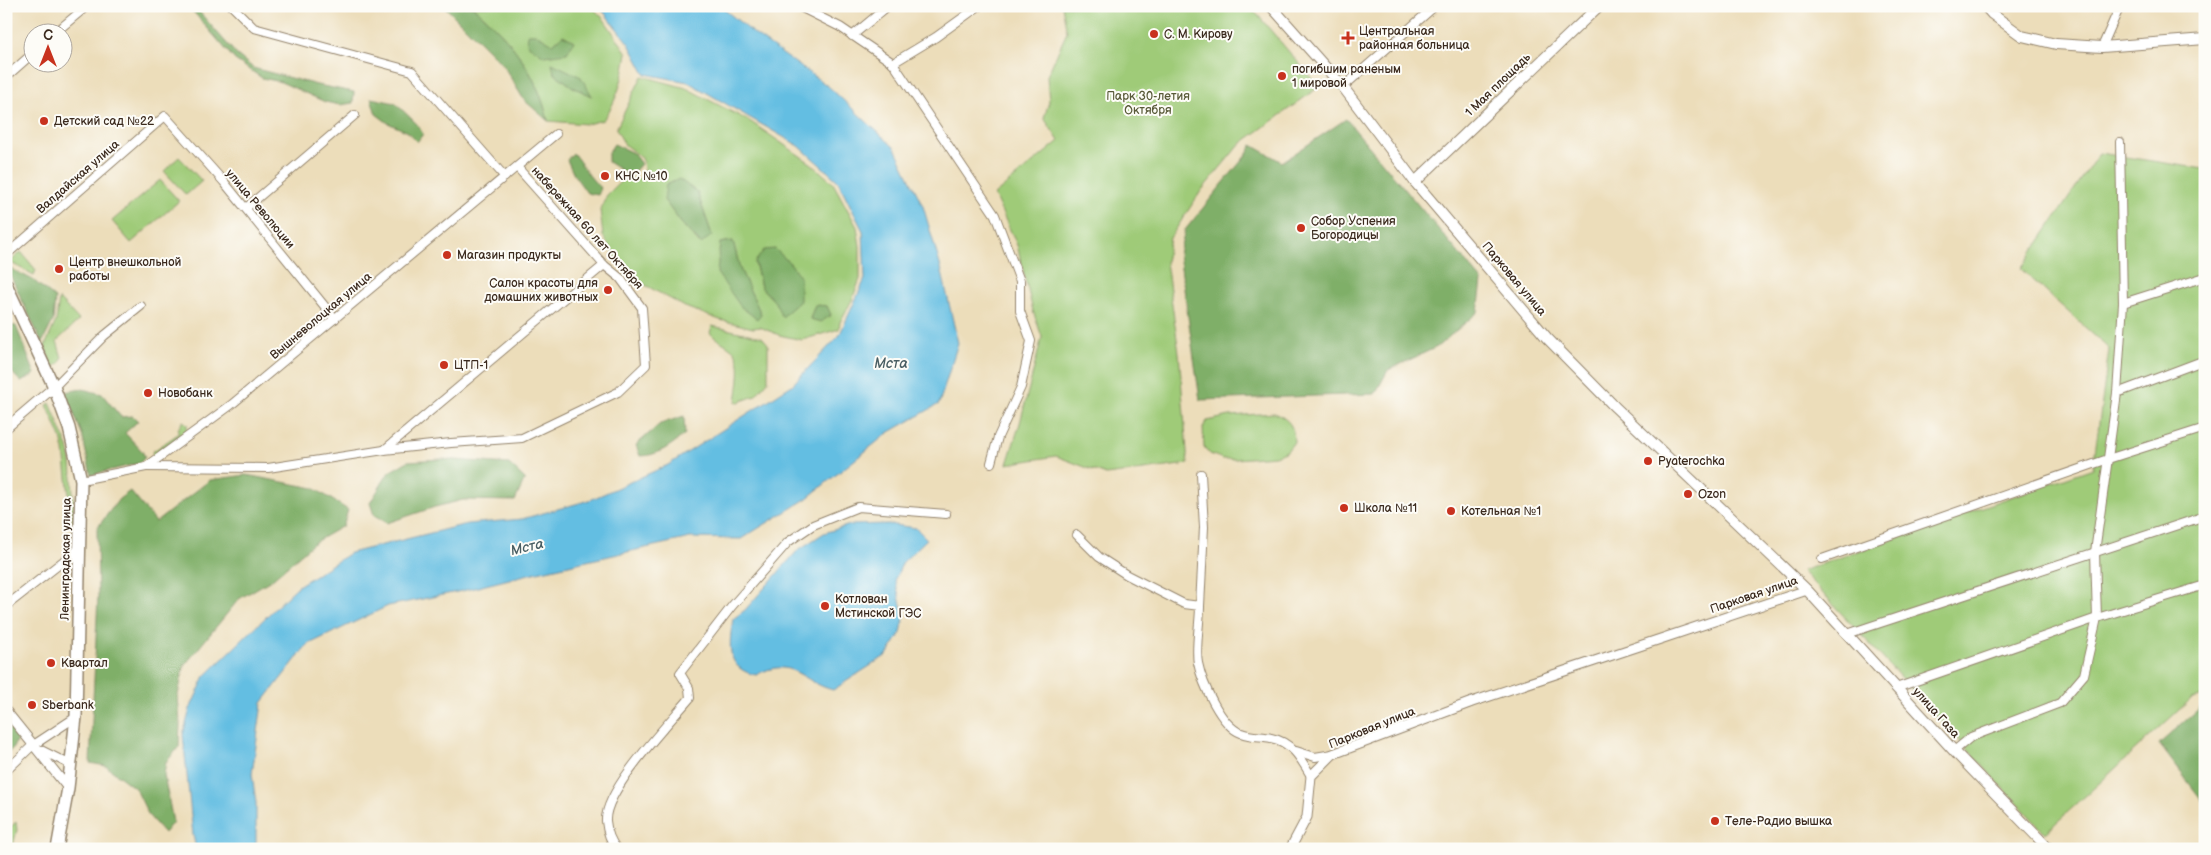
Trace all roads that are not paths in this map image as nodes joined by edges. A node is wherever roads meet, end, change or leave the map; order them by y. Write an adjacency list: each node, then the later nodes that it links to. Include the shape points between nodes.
1 (87, 6): 11 (street)
2 (232, 6): 24 (street, via 254,28 412,72)
3 (798, 6): 12 (street)
4 (888, 6): 12 (street)
5 (979, 6): 16 (street)
6 (1271, 6): 18 (main road, Парковая улица)
7 (1435, 6): 18 (street)
8 (1599, 6): 25 (main road, 1 Мая площадь)
9 (1985, 6): 14 (main road, via 2022,36 2056,44)
10 (2120, 6): 14 (street)
11 (68, 22)
12 (852, 36): 16 (street)
13 (2205, 39): 14 (main road)
14 (2102, 48)
15 (22, 63): 17 (street)
16 (893, 63): 41 (street, via 995,216 1020,281 1020,311 1031,342 1021,387 998,437)
17 (6, 77)
18 (1343, 87): 25 (main road, Парковая улица)
19 (355, 115): 26 (street)
20 (165, 116): 26 (street, улица Революции); 27 (street, Валдайская улица)
21 (556, 134): 23 (street, Вышневолоцкая улица)
22 (2120, 142): 31 (street)
23 (517, 167): 24 (street, Вышневолоцкая улица); 28 (street, набережная 60 лет Октября)
24 (505, 176): 33 (street, Вышневолоцкая улица)
25 (1415, 182): 52 (main road, Парковая улица, via 1548,338)
26 (246, 208): 33 (street, улица Революции)
27 (6, 255)
28 (604, 265): 39 (street); 39 (street, набережная 60 лет Октября, via 620,278 642,308 646,365 618,392 522,438)
29 (2205, 277): 31 (street)
30 (6, 284): 35 (main road, Ленинградская улица)
31 (2123, 303): 36 (street)
32 (140, 306): 35 (street, via 104,336)
33 (335, 319): 42 (street, Вышневолоцкая улица, via 231,405)
34 (2205, 360): 36 (street)
35 (54, 387): 37 (street); 44 (main road, Ленинградская улица, via 69,428)
36 (2117, 393): 40 (street)
37 (6, 428)
38 (2205, 428): 40 (street)
39 (384, 450): 42 (street, via 268,468)
40 (2108, 459): 49 (street); 50 (street)
41 (991, 463)
42 (146, 467): 44 (street, Вышневолоцкая улица)
43 (1201, 474): 54 (street, via 1204,527)
44 (81, 480): 48 (main road, Ленинградская улица)
45 (946, 514): 69 (street, via 858,507 813,525 788,542 680,672 689,688 690,698 639,756 612,799 606,819 610,841)
46 (2205, 516): 49 (street)
47 (1077, 535): 54 (street, via 1099,557 1127,575 1184,604)
48 (80, 548): 53 (street); 59 (main road, Ленинградская улица)
49 (2095, 552): 55 (street); 56 (street)
50 (1822, 559)
51 (2205, 586): 55 (street)
52 (1807, 590): 56 (main road, улица Газа); 63 (street, Парковая улица, via 1472,702)
53 (6, 606)
54 (1200, 606): 61 (street, via 1198,662 1207,692 1214,703 1239,733 1272,738)
55 (2097, 618): 57 (street); 62 (street, via 2084,676 2060,703 1971,737)
56 (1847, 634): 57 (main road, улица Газа)
57 (1896, 688): 62 (main road, улица Газа)
58 (6, 711): 60 (street)
59 (76, 717): 60 (street); 64 (main road, Ленинградская улица)
60 (32, 746): 64 (street); 65 (street); 67 (street)
61 (1292, 749): 63 (street, via 1315,757); 66 (street)
62 (1954, 751): 71 (main road, улица Газа)
63 (1333, 754): 66 (street, Парковая улица)
64 (71, 765): 67 (main road, Ленинградская улица)
65 (6, 771)
66 (1311, 776): 70 (street, via 1307,817)
67 (68, 788): 68 (main road, Ленинградская улица)
68 (57, 849)
69 (617, 849)
70 (1290, 849)
71 (2049, 849)

